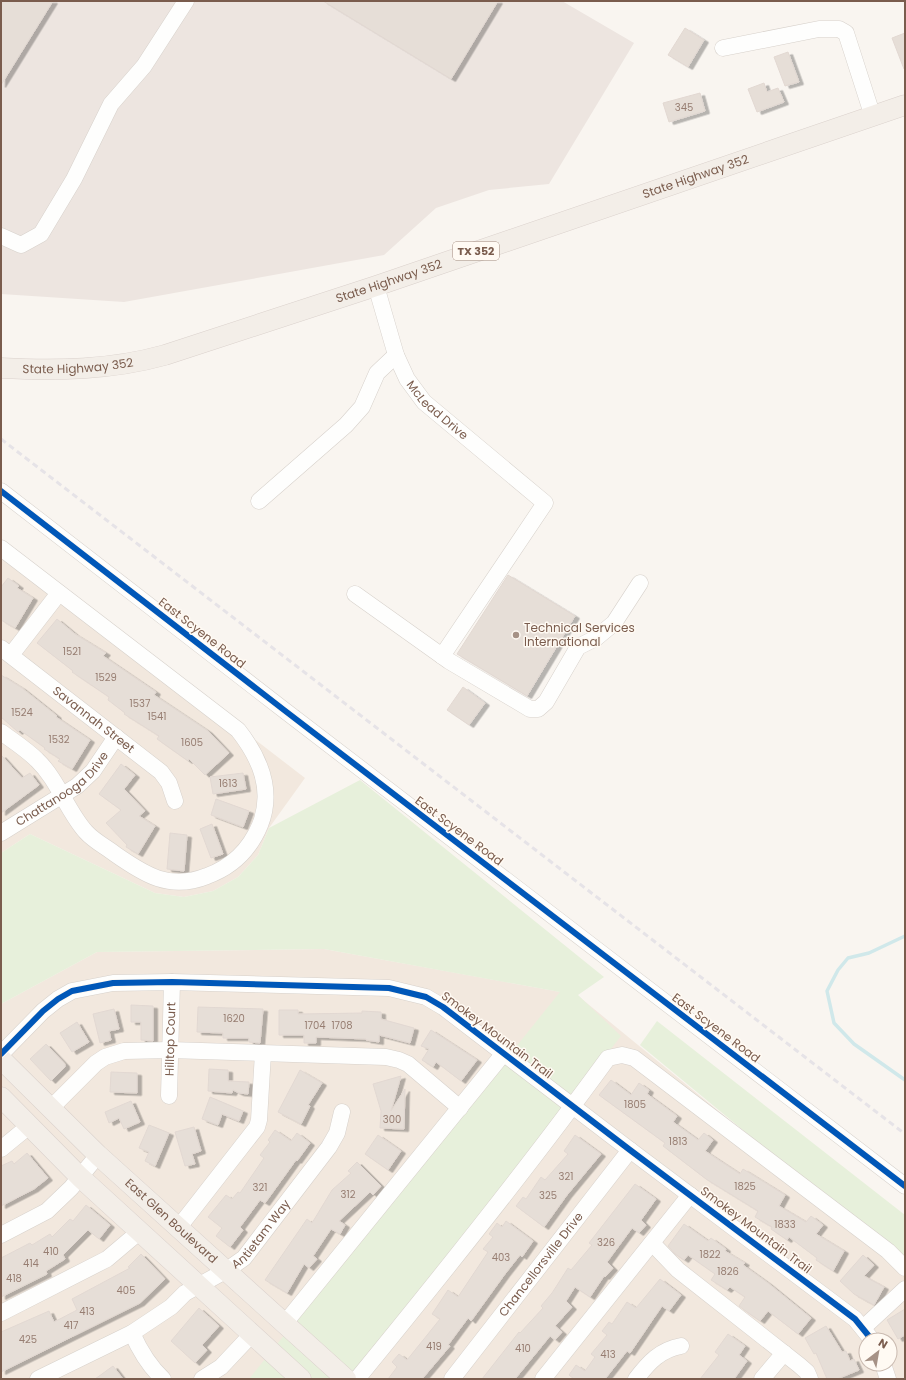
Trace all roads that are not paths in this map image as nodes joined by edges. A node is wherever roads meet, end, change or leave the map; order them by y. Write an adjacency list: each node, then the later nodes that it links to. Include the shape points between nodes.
1 (186, 1): 5 (street, via 144,66 111,104 74,179 41,234 21,245)
2 (723, 48): 4 (street, via 819,29 839,29 846,33)
3 (905, 105): 4 (main road, State Highway 352 / TX 352)
4 (872, 117): 6 (main road, State Highway 352 / TX 352)
5 (1, 236)
6 (376, 286): 7 (street, McLead Drive); 8 (main road, State Highway 352 / TX 352, via 135,363 100,368)
7 (396, 355): 10 (street, via 377,373 362,407 346,425); 16 (street, McLead Drive, via 407,379 424,402 545,503)
8 (1, 368)
9 (1, 491): 39 (street, East Scyene Road)
10 (259, 501)
11 (1, 548): 13 (street)
12 (640, 583): 16 (street, via 614,623 596,638 578,647 546,702 538,709 530,709)
13 (59, 593): 15 (street); 19 (street, via 238,730 259,763 266,790 266,806 251,845 215,874 188,881 159,880 130,864 86,832)
14 (355, 594): 16 (street)
15 (6, 652): 18 (street, Savannah Street)
16 (442, 656)
17 (1, 732): 19 (street, via 37,760)
18 (116, 737): 19 (street, Chattanooga Drive, via 93,770 77,786); 20 (street, Savannah Street, via 161,772 169,783)
19 (61, 796): 21 (street, Chattanooga Drive)
20 (175, 801)
21 (1, 833)
22 (172, 982): 23 (street, Hilltop Court); 25 (street, Smokey Mountain Trail, via 399,990 426,997 443,1007); 26 (street, Smokey Mountain Trail, via 113,983 72,991 43,1011)
23 (170, 1050): 24 (street); 28 (street, Hilltop Court); 31 (street, via 124,1051 105,1057 96,1062)
24 (263, 1053): 32 (street, via 386,1057 399,1060 408,1064); 41 (street, via 257,1127)
25 (504, 1053): 30 (street, Smokey Mountain Trail); 32 (street)
26 (1, 1054)
27 (1, 1059): 31 (main road, East Glen Boulevard)
28 (168, 1096)
29 (1, 1097): 34 (main road)
30 (573, 1106): 36 (street, Smokey Mountain Trail); 45 (street, via 608,1058 622,1055 634,1058 888,1251); 63 (street)
31 (51, 1108): 37 (main road, East Glen Boulevard)
32 (460, 1108): 50 (street)
33 (342, 1112): 46 (street, Antietam Way, via 338,1133 329,1147 244,1258)
34 (28, 1126): 35 (street); 38 (main road)
35 (1, 1149)
36 (630, 1150): 40 (street, Smokey Mountain Trail); 64 (street, Chancellorsville Drive)
37 (98, 1155): 38 (street); 41 (main road, East Glen Boulevard)
38 (80, 1177): 42 (main road); 43 (street, via 47,1210)
39 (903, 1184)
40 (690, 1195): 44 (street); 51 (street, Smokey Mountain Trail, via 856,1319)
41 (179, 1227): 46 (main road, East Glen Boulevard)
42 (139, 1232): 47 (main road); 49 (street, via 108,1260)
43 (1, 1234)
44 (652, 1243): 56 (street, via 678,1270); 65 (street)
45 (905, 1268)
46 (227, 1270): 47 (street, Antietam Way); 50 (main road, East Glen Boulevard)
47 (198, 1285): 53 (street, Antietam Way); 54 (main road)
48 (905, 1289): 52 (street)
49 (1, 1313)
50 (285, 1323): 62 (main road, East Glen Boulevard)
51 (866, 1332)
52 (869, 1332)
53 (132, 1333): 57 (street, Antietam Way); 59 (street, via 140,1352)
54 (252, 1334): 60 (street, via 221,1367); 61 (main road)
55 (681, 1346): 66 (street, via 662,1351)
56 (784, 1353): 67 (street); 68 (street, via 807,1372)
57 (60, 1374): 58 (street, Antietam Way)
58 (38, 1379)
59 (163, 1379)
60 (202, 1379)
61 (301, 1379)
62 (346, 1379)
63 (357, 1379)
64 (452, 1379)
65 (542, 1379)
66 (636, 1379)
67 (762, 1379)
68 (810, 1379)

